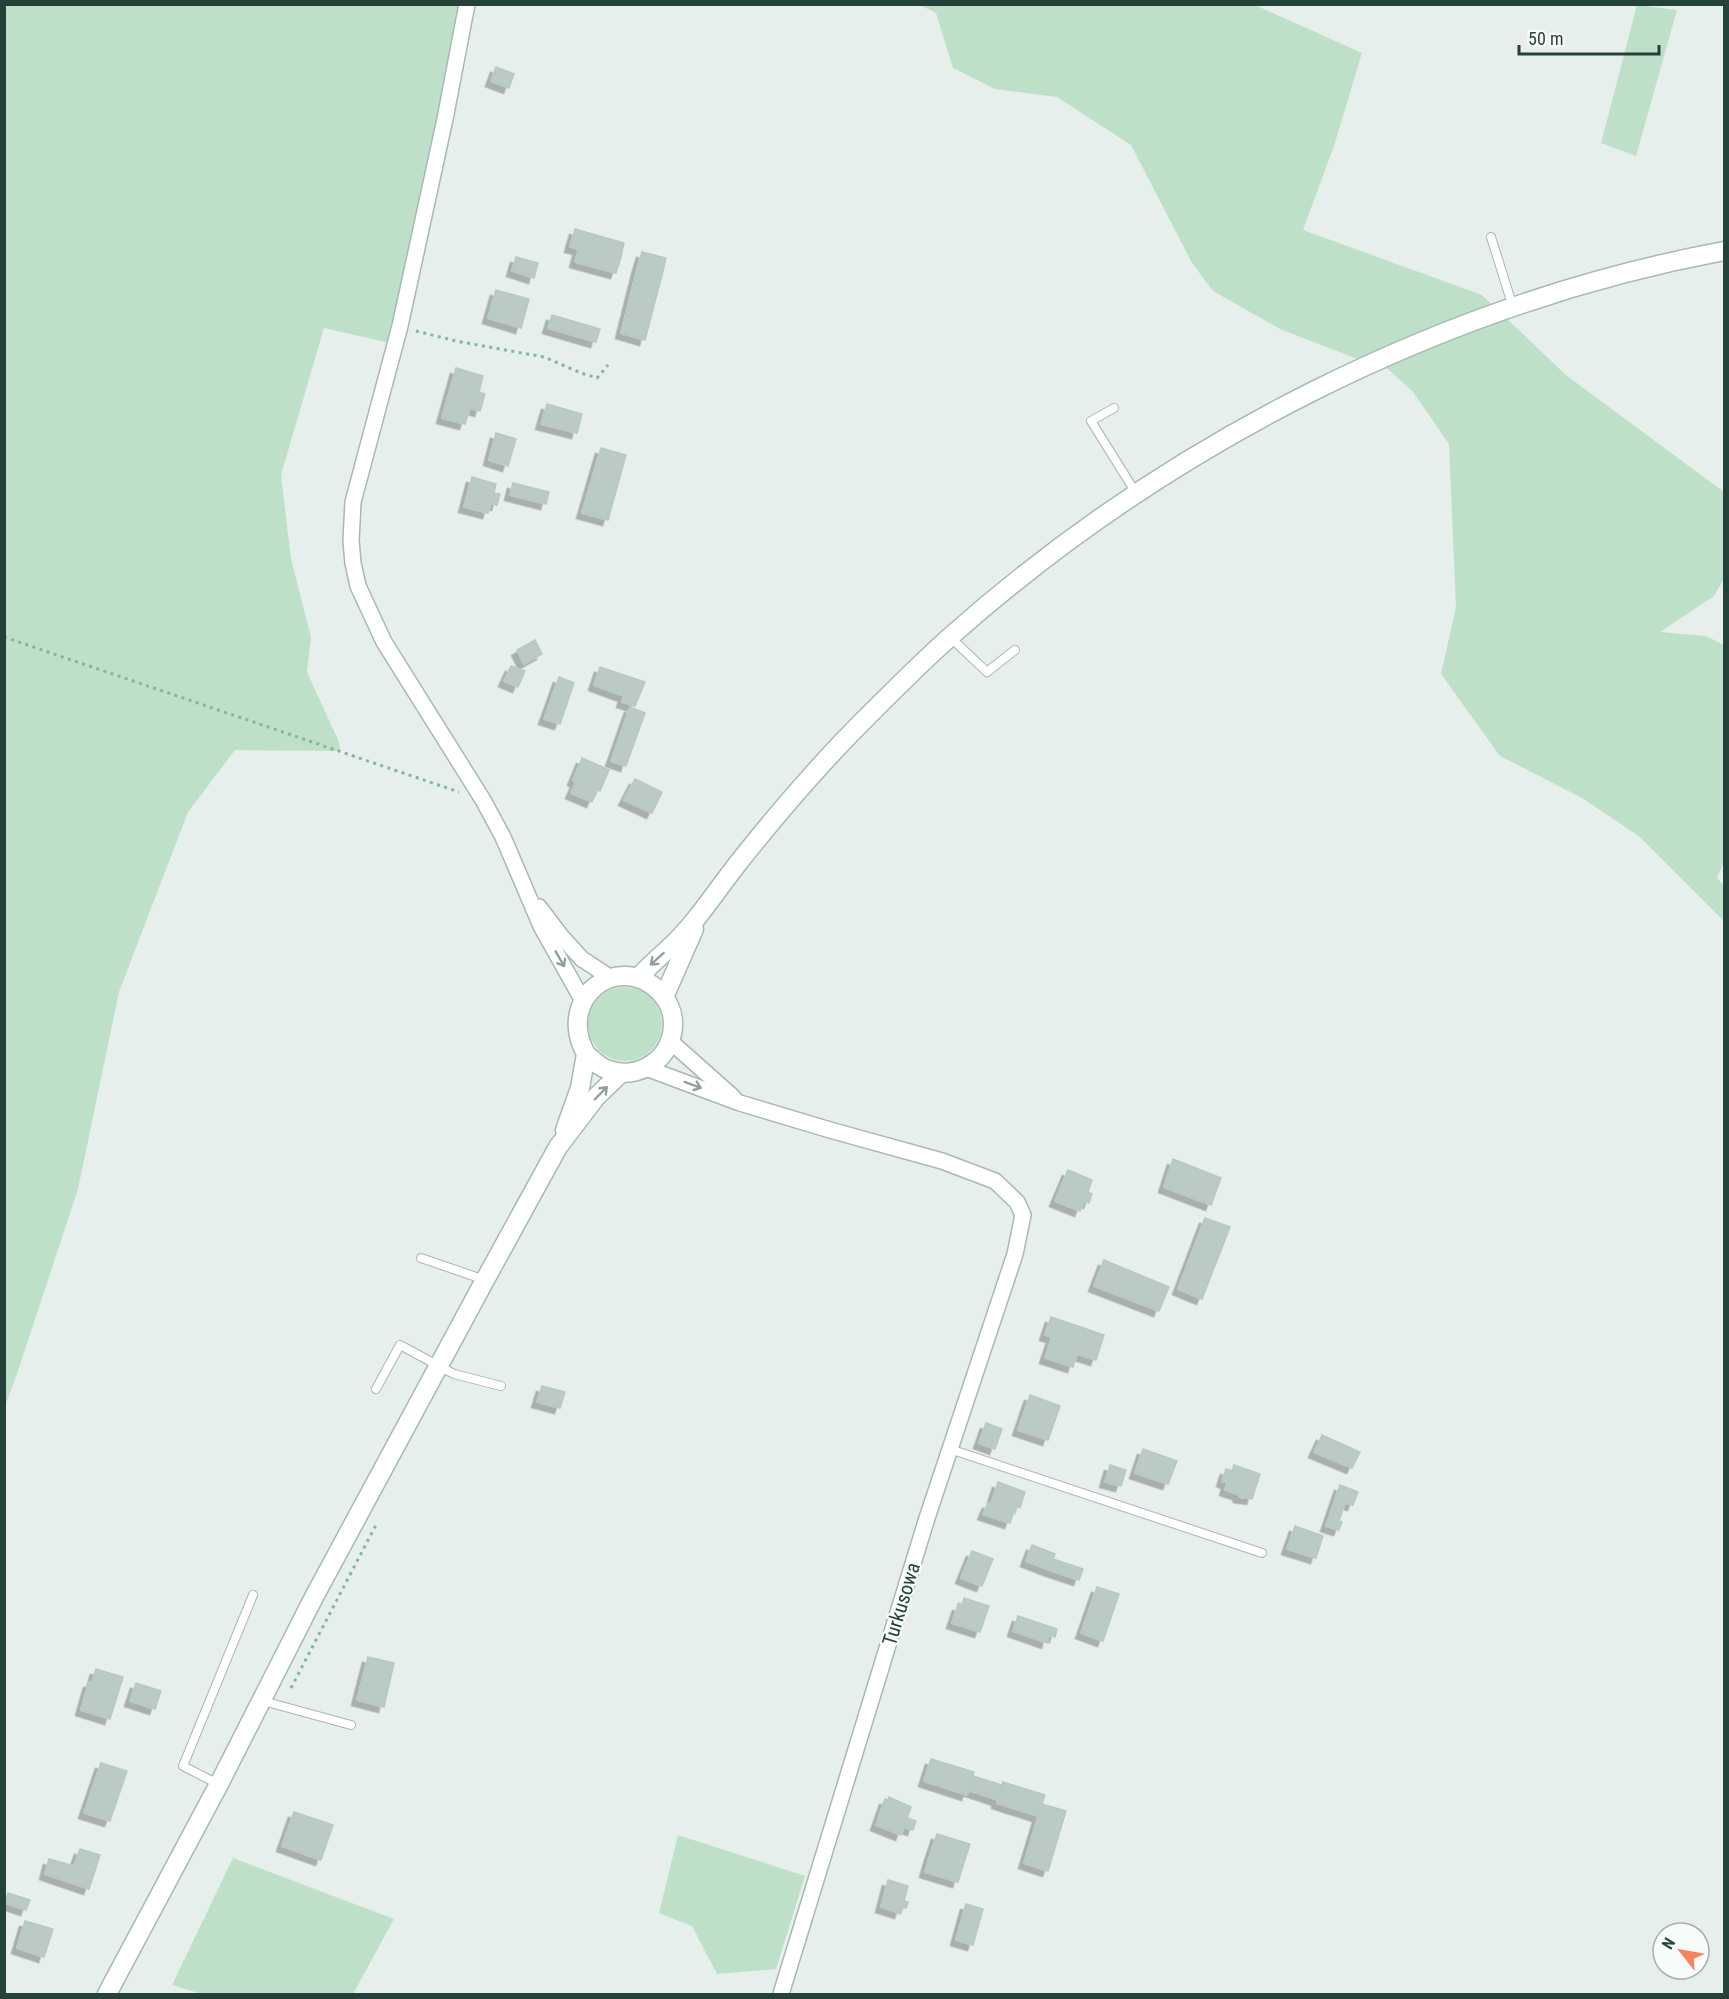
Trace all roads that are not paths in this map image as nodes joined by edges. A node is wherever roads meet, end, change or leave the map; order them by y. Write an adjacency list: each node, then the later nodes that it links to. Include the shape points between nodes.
1 (466, 4): 9 (street, via 446,119 400,326 353,502 351,541 358,586 384,642 483,800)
2 (1491, 237): 4 (lane)
3 (1725, 251): 4 (main road, via 1597,282)
4 (1513, 308): 6 (main road, via 1421,342 1294,401)
5 (1114, 408): 6 (lane, via 1091,421)
6 (1137, 494): 7 (main road, via 1006,590)
7 (950, 637): 8 (lane, via 987,672); 10 (main road, via 824,762)
8 (1015, 650)
9 (525, 887): 11 (street, via 582,959); 14 (street, one-way to 14, via 541,926)
10 (704, 908): 12 (main road, one-way to 12); 13 (main road)
11 (611, 978): 12 (main road); 14 (main road, via 590,991)
12 (638, 978): 13 (main road)
13 (664, 997): 15 (main road, via 671,1011)
14 (583, 1001): 16 (main road, via 576,1028)
15 (670, 1041): 17 (main road, via 661,1057); 19 (street)
16 (586, 1054): 18 (main road, via 602,1067); 20 (main road, via 580,1088)
17 (646, 1068): 18 (main road); 19 (street, one-way to 19)
18 (621, 1073): 20 (main road, one-way to 18, via 596,1097)
19 (740, 1102): 26 (street, Turkusowa, via 974,1172 994,1181 1017,1202 1023,1215 1015,1254)
20 (558, 1147): 22 (main road)
21 (421, 1258): 22 (lane)
22 (485, 1280): 23 (main road)
23 (439, 1366): 24 (lane, via 454,1374); 25 (lane, via 400,1346); 29 (main road)
24 (501, 1386)
25 (375, 1389)
26 (950, 1449): 27 (lane); 33 (street, Turkusowa)
27 (1262, 1553)
28 (254, 1595): 31 (lane, via 183,1766)
29 (261, 1701): 30 (lane); 31 (main road)
30 (351, 1725)
31 (219, 1784): 32 (main road)
32 (109, 1995)
33 (781, 1995)

